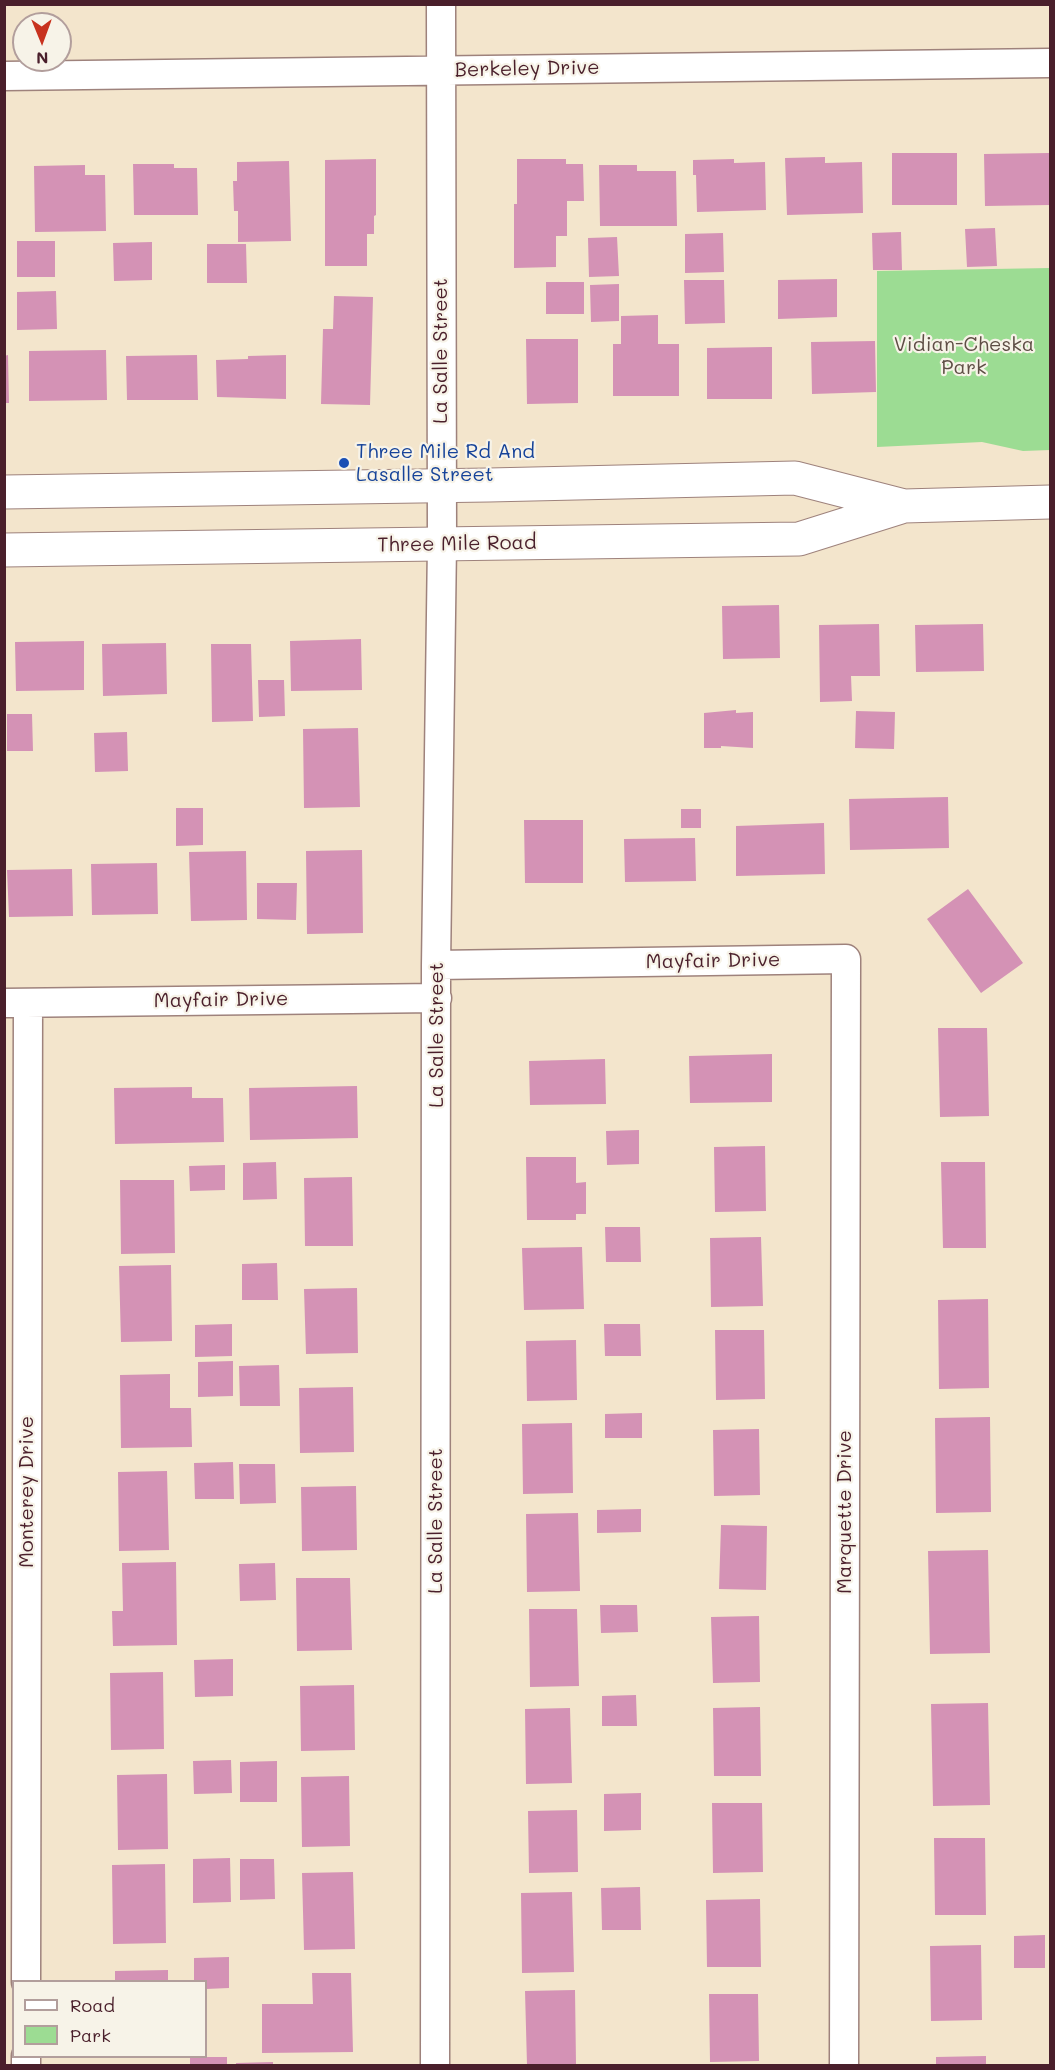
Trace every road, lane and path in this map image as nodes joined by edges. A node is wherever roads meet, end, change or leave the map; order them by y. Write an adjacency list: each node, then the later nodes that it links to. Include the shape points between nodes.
1 (441, 4): 3 (street, La Salle Street)
2 (1050, 63): 3 (street, Berkeley Drive)
3 (441, 70): 4 (street, Berkeley Drive); 5 (street, La Salle Street)
4 (4, 76)
5 (441, 486): 6 (street, Three Mile Road); 8 (street, Three Mile Road, via 795,478); 9 (street, La Salle Street)
6 (4, 492)
7 (1050, 502): 8 (street, Three Mile Road)
8 (904, 506): 9 (street, Three Mile Road, via 799,539)
9 (442, 544): 10 (street, Three Mile Road); 12 (street, La Salle Street)
10 (4, 550)
11 (846, 959): 12 (street, Mayfair Drive); 17 (street, Marquette Drive)
12 (436, 965): 13 (street, La Salle Street)
13 (437, 998): 14 (street, Mayfair Drive); 16 (street, La Salle Street)
14 (16, 1003): 15 (street, Monterey Drive)
15 (26, 1980)
16 (435, 2066)
17 (844, 2066)

